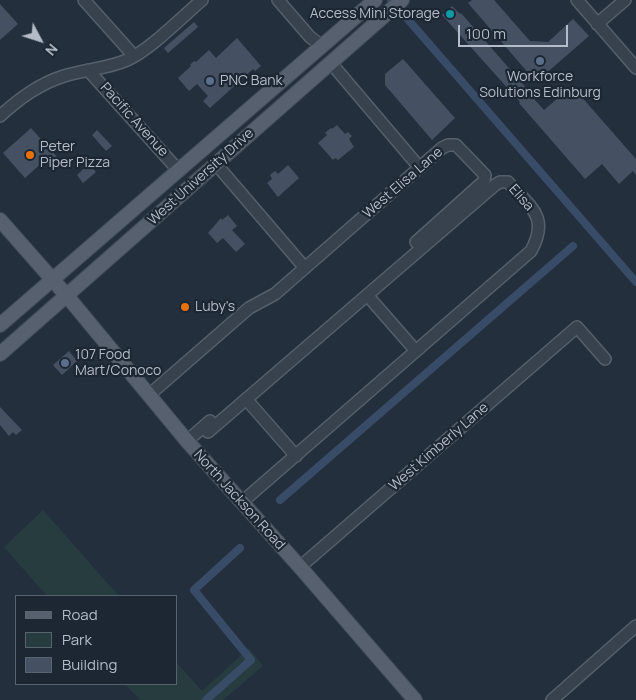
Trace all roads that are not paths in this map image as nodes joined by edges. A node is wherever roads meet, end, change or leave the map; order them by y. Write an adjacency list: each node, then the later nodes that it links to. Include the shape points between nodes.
1 (84, 0): 10 (street)
2 (202, 0): 10 (street)
3 (278, 0): 9 (street)
4 (402, 0): 11 (main road, West University Drive)
5 (577, 0): 8 (street)
6 (625, 0): 8 (street)
7 (370, 4): 9 (main road, West University Drive)
8 (597, 24): 12 (street)
9 (322, 46): 15 (main road, via 326,55 259,115); 18 (main road, West University Drive)
10 (134, 56): 13 (street, via 112,66)
11 (330, 63): 15 (main road, West University Drive); 17 (street)
12 (636, 68)
13 (88, 70): 14 (street, via 34,88); 18 (street, Pacific Avenue)
14 (0, 116)
15 (256, 129): 16 (main road, West University Drive)
16 (216, 164): 20 (street); 23 (main road, West University Drive)
17 (420, 168): 20 (street, West Elisa Lane); 31 (street, West Elisa Lane, via 442,148 453,144 485,175 477,189)
18 (179, 171): 21 (main road, West University Drive)
19 (0, 220): 21 (main road, North Jackson Road)
20 (305, 268): 28 (street, West Elisa Lane, via 275,294 249,308)
21 (53, 280): 23 (main road, North Jackson Road); 24 (main road, West University Drive)
22 (367, 295): 25 (street); 25 (street, Elisa, via 494,185 508,182 534,211 539,220 539,230 531,251); 29 (street, Elisa)
23 (67, 296): 26 (main road, West University Drive); 28 (main road, North Jackson Road)
24 (0, 325)
25 (416, 351): 32 (street, Elisa)
26 (0, 354)
27 (605, 359): 34 (street, West Kimberly Lane, via 577,327)
28 (149, 395): 31 (main road, North Jackson Road)
29 (246, 399): 30 (street, Elisa); 32 (street)
30 (208, 432)
31 (187, 441): 33 (main road, North Jackson Road)
32 (296, 456): 33 (street, Elisa)
33 (242, 502): 34 (main road, North Jackson Road)
34 (300, 567): 36 (main road, North Jackson Road)
35 (636, 626): 37 (street)
36 (415, 700)
37 (552, 700)

